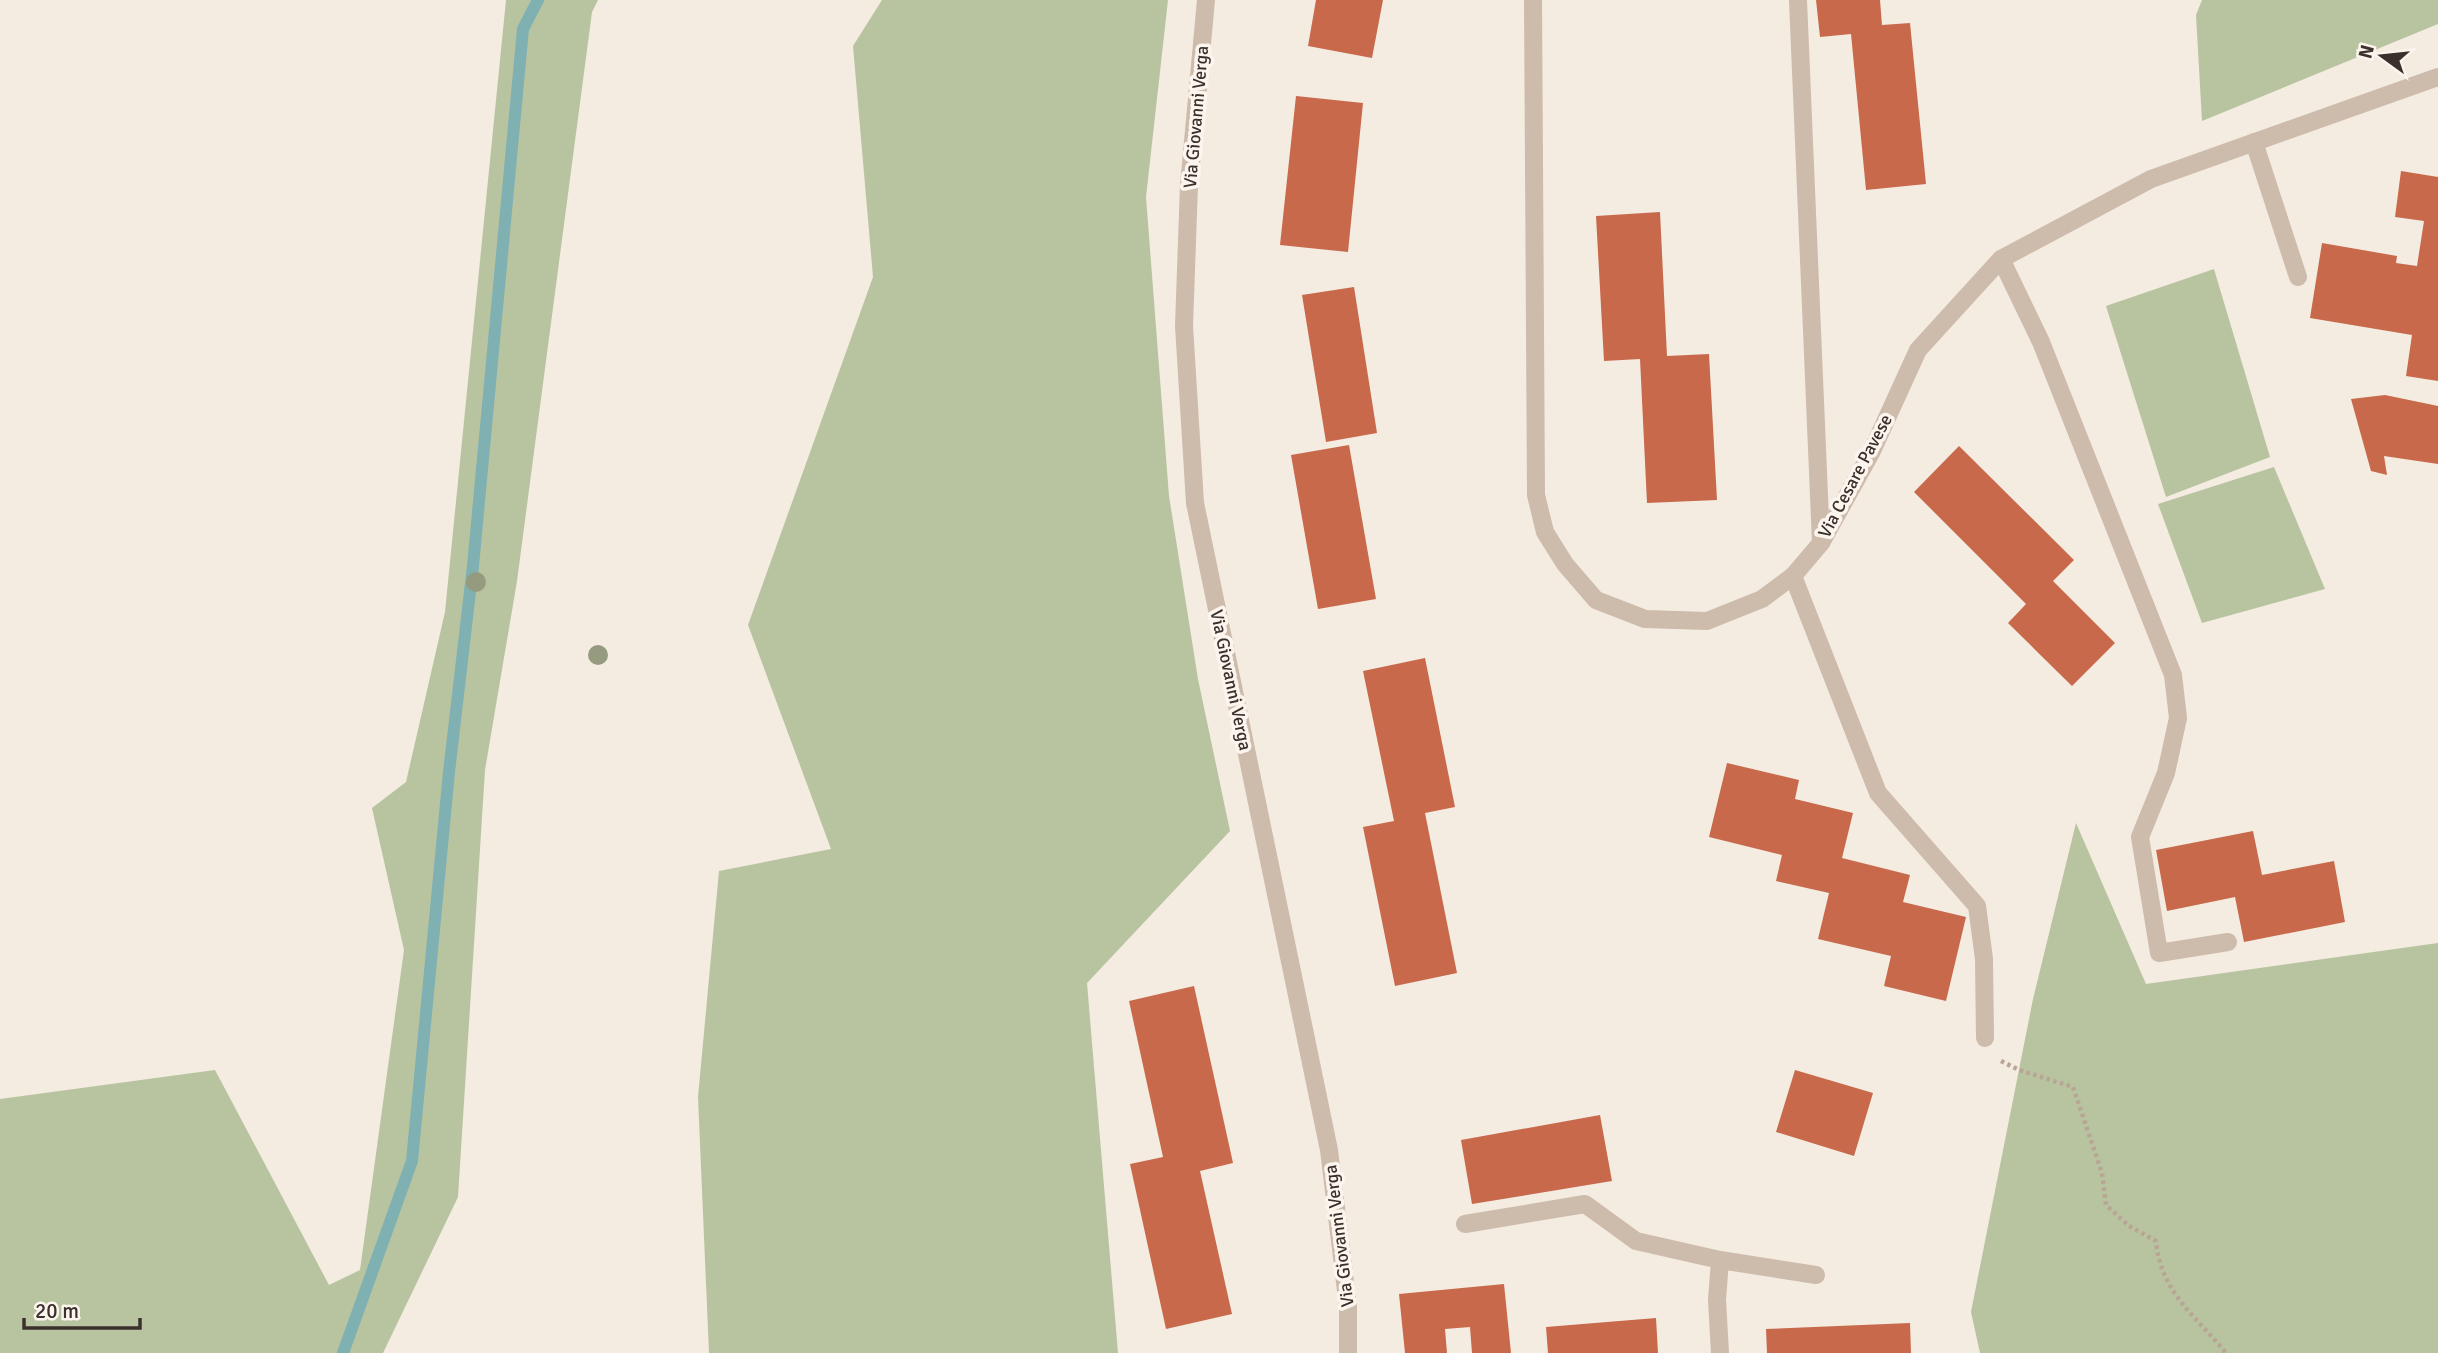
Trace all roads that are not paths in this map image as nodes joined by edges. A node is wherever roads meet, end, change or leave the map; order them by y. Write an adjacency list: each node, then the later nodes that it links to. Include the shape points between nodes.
1 (1206, 0): 15 (street, Via Giovanni Verga, via 1189,185 1184,326 1195,503 1329,1150 1348,1307)
2 (1533, 0): 9 (street, Via Cesare Pavese, via 1536,495 1545,532 1596,600 1645,618 1707,621 1762,599)
3 (1798, 0): 8 (street)
4 (2438, 77): 5 (street, Via Cesare Pavese)
5 (2254, 142): 6 (street, Via Cesare Pavese, via 2151,179); 7 (street)
6 (2001, 259): 8 (street, Via Cesare Pavese, via 1918,350 1871,453); 10 (street, via 2041,342 2173,675 2178,718 2166,773 2140,837 2159,953)
7 (2298, 277)
8 (1821, 543): 9 (street, Via Cesare Pavese)
9 (1793, 576): 11 (street, via 1878,793 1977,906 1984,959)
10 (2228, 943)
11 (1985, 1038)
12 (1465, 1224): 13 (street, via 1584,1204 1636,1241)
13 (1720, 1260): 14 (street); 16 (street)
14 (1816, 1275)
15 (1348, 1353)
16 (1720, 1353)

